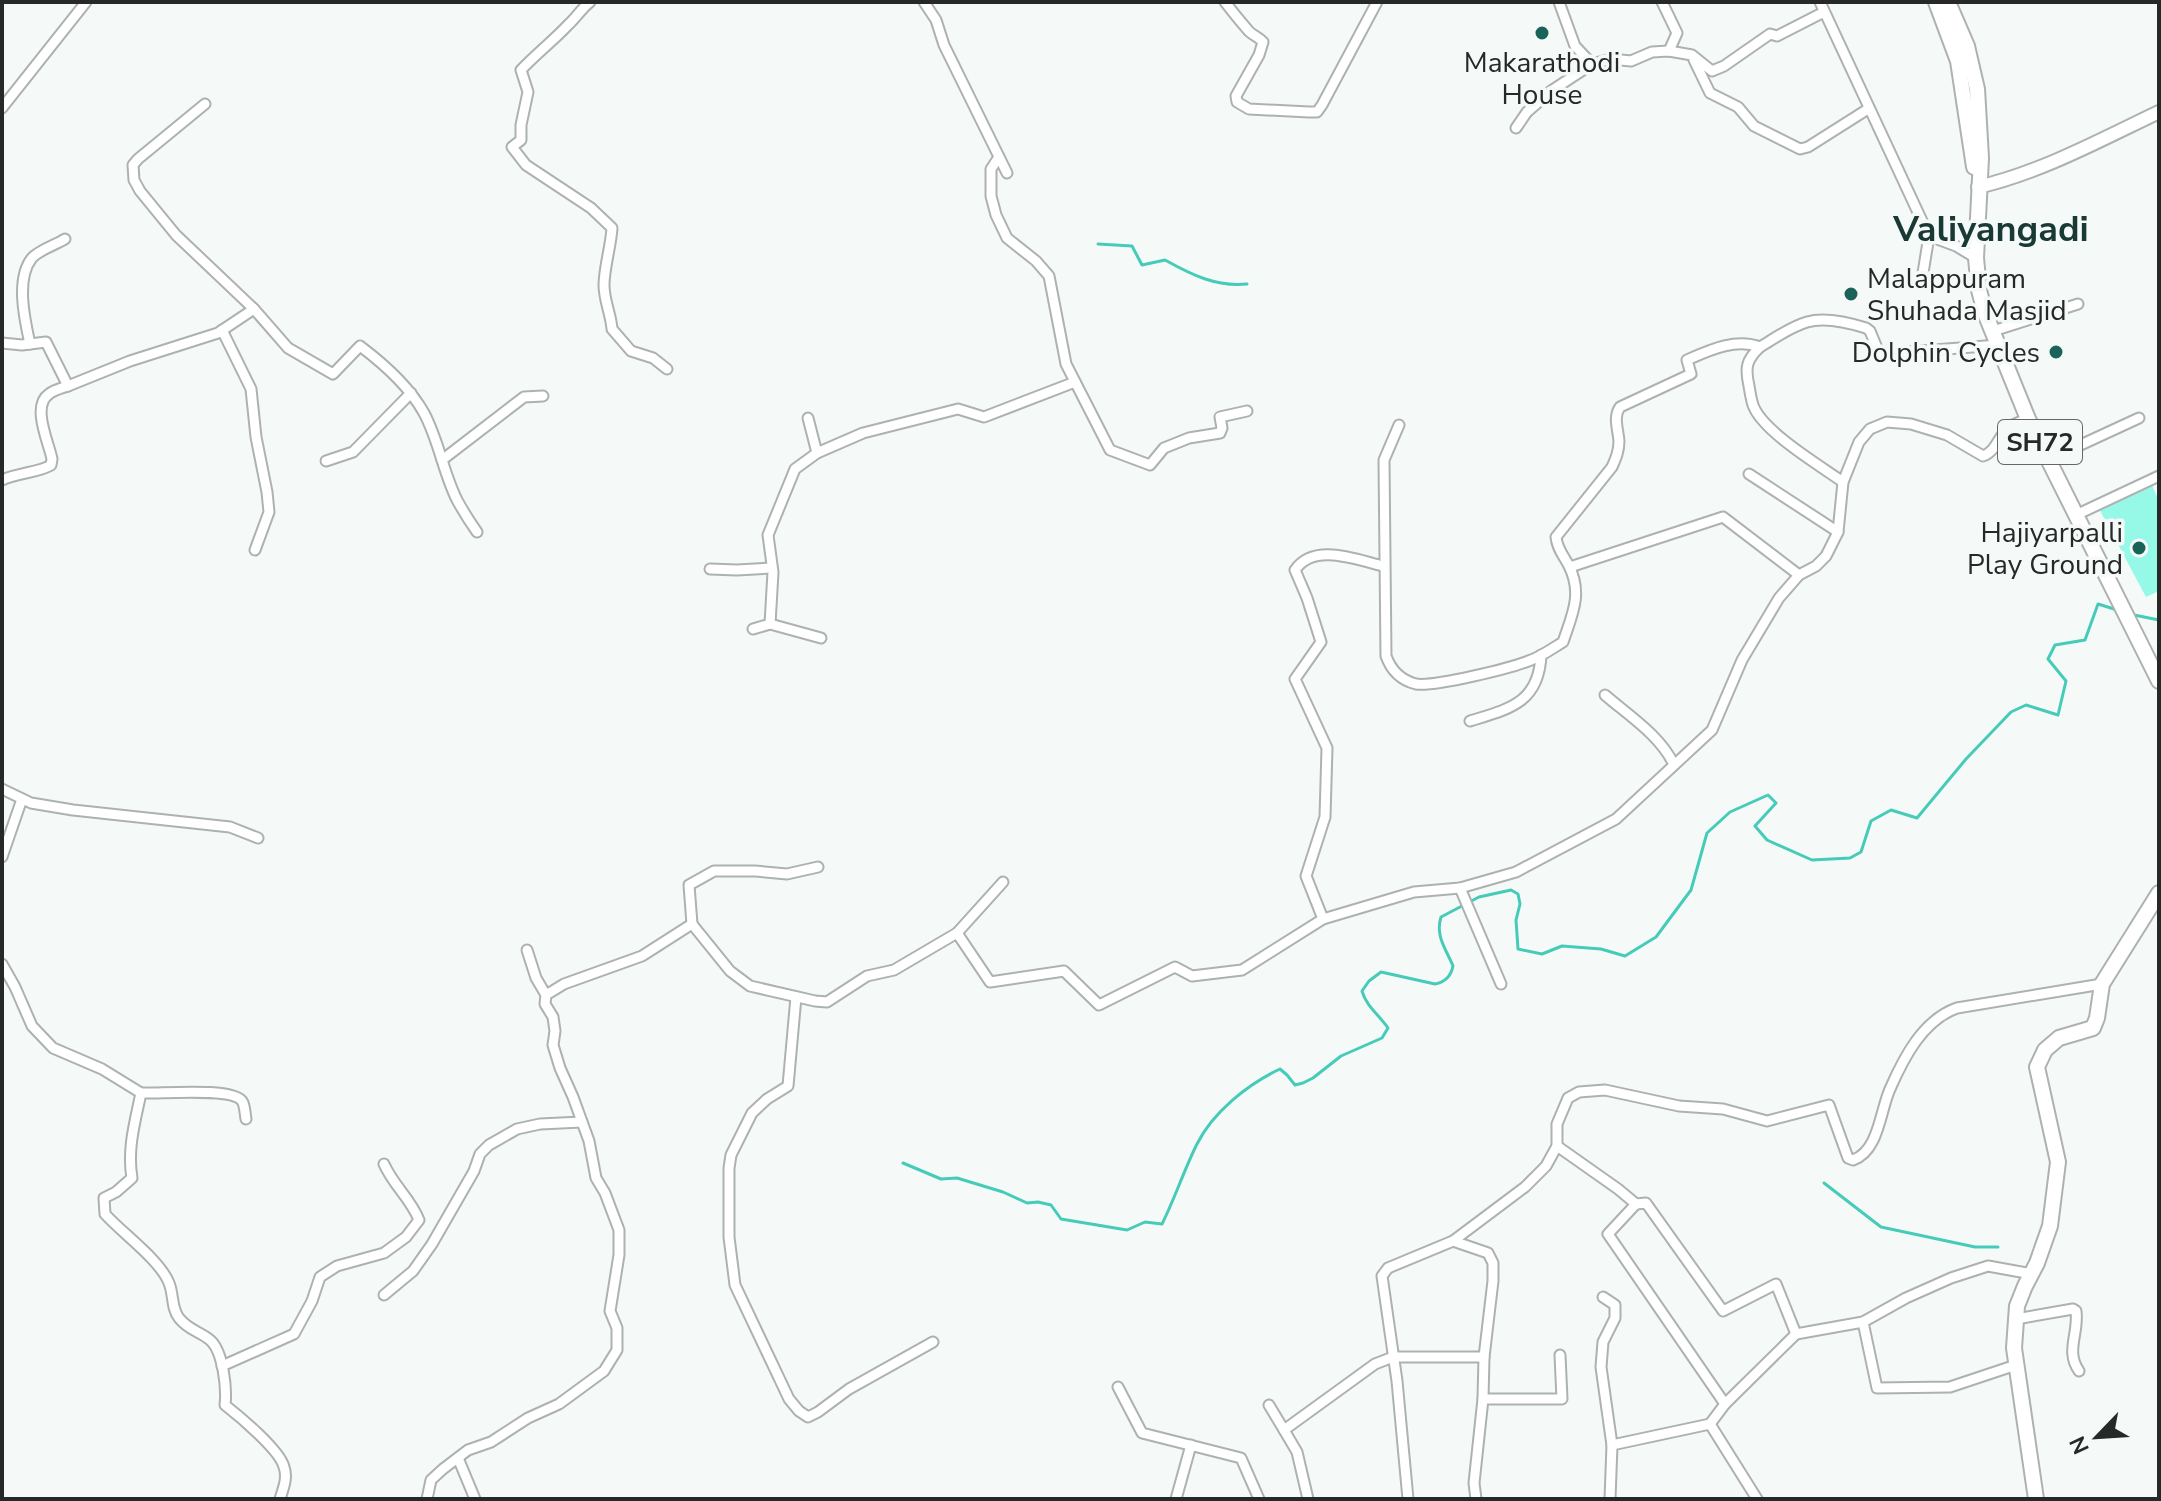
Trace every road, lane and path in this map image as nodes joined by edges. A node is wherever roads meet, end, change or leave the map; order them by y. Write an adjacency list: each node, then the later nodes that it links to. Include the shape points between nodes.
1 (86, 2): 16 (street)
2 (590, 2): 34 (street, via 521,70 528,92 521,140 512,147 526,165 612,228 604,282 612,329 631,351)
3 (924, 2): 20 (street)
4 (1225, 2): 5 (street, via 1263,42 1237,102 1249,109 1317,112)
5 (1377, 2)
6 (1559, 2): 14 (street, via 1575,46)
7 (1662, 2): 12 (street, via 1677,33)
8 (1820, 2): 11 (street)
9 (1936, 2): 22 (main road, SH72, via 1958,61)
10 (1948, 2): 22 (main road, SH72, via 1967,46 1977,89)
11 (1824, 12): 13 (street, via 1777,36 1770,34 1712,71); 17 (street)
12 (1669, 51): 13 (street); 14 (street)
13 (1692, 55): 17 (street, via 1710,93 1738,107 1754,126 1800,149)
14 (1592, 64): 19 (street, via 1551,91)
15 (205, 104): 28 (street, via 138,159 134,180 176,235)
16 (2, 108)
17 (1868, 109): 23 (street)
18 (2159, 112): 22 (street, via 2060,159)
19 (1516, 128)
20 (999, 157): 21 (street); 35 (street, via 991,169 996,215 1007,238 1049,276 1066,364)
21 (1007, 173)
22 (1978, 187): 25 (main road, SH72)
23 (1929, 236): 25 (street); 26 (street)
24 (65, 239): 32 (street, via 33,256 27,268 22,301)
25 (1976, 258): 30 (main road, SH72, via 1979,290)
26 (1922, 279)
27 (2078, 304): 30 (street)
28 (254, 309): 29 (street); 37 (street, via 288,348 333,374 360,346)
29 (222, 330): 36 (street); 55 (street, via 251,389 267,492 269,512)
30 (1995, 338): 33 (street, via 1883,354 1866,328 1817,320); 42 (main road, SH72)
31 (2, 343): 32 (street)
32 (30, 344): 36 (street, via 46,342)
33 (1760, 347): 51 (street, via 1746,372 1753,407 1783,440); 57 (street, via 1744,343 1714,348 1687,360 1691,374 1620,407 1618,454 1612,467 1556,537)
34 (667, 369)
35 (1075, 382): 39 (street, via 1110,450 1150,465 1164,448 1220,433 1220,417); 44 (street, via 984,417 958,409 863,433)
36 (68, 386): 50 (street, via 49,394 41,405 51,465)
37 (411, 393): 45 (street); 47 (street, via 353,452)
38 (543, 396): 45 (street, via 524,397)
39 (1247, 411)
40 (808, 418): 44 (street)
41 (2139, 418): 46 (street)
42 (2028, 419): 46 (main road, SH72); 51 (street, via 2010,427 1983,456 1947,435 1911,424 1879,424 1859,442)
43 (1399, 425): 56 (street, via 1384,460)
44 (817, 453): 58 (street, via 795,469 768,535)
45 (442, 460): 53 (street)
46 (2048, 460): 52 (main road, SH72)
47 (326, 461)
48 (1749, 474): 54 (street)
49 (2159, 476): 52 (street)
50 (2, 480)
51 (1843, 482): 54 (street)
52 (2076, 515): 65 (main road, SH72)
53 (477, 532)
54 (1838, 532): 60 (street, via 1826,556)
55 (255, 550)
56 (1383, 566): 64 (street, via 1386,656 1401,678 1418,684 1458,679); 77 (street, via 1325,554 1295,570 1321,642 1295,679 1327,748 1325,817 1306,876)
57 (1570, 567): 60 (street, via 1723,517); 64 (street, via 1577,599 1563,642)
58 (772, 568): 59 (street); 61 (street)
59 (710, 569)
60 (1799, 575): 68 (street, via 1742,660 1712,730)
61 (770, 624): 62 (street); 63 (street)
62 (753, 629)
63 (821, 638)
64 (1541, 655): 67 (street, via 1540,672 1529,693 1510,708)
65 (2159, 681)
66 (1605, 695): 68 (street, via 1656,739)
67 (1470, 721)
68 (1674, 765): 75 (street, via 1616,819 1516,872)
69 (2, 789): 70 (street)
70 (22, 799): 71 (street, via 73,810 230,827); 72 (street)
71 (258, 838)
72 (2, 857)
73 (818, 867): 78 (street, via 787,874 714,871 689,885)
74 (1003, 882): 79 (street)
75 (1462, 893): 77 (street, via 1414,892); 82 (street)
76 (2159, 893): 83 (main road)
77 (1323, 919): 79 (street, via 1242,970 1192,976 1175,967 1099,1005 1064,971 990,982)
78 (692, 924): 84 (street, via 642,956); 85 (street, via 730,971 750,986)
79 (957, 933): 85 (street, via 894,970 867,976 827,1002)
80 (527, 950): 84 (street)
81 (2, 964): 86 (street, via 32,1026 53,1048)
82 (1501, 984)
83 (2102, 984): 89 (street, via 1941,1014 1910,1049 1867,1151 1853,1160 1829,1105 1767,1121 1605,1090 1568,1098 1557,1124); 93 (main road, via 2093,1028 2059,1038 2037,1067 2058,1162 2050,1226)
84 (546, 995): 88 (street, via 553,1045)
85 (796, 997): 99 (street, via 788,1086 752,1113 731,1155 729,1237 735,1285 789,1399 808,1417)
86 (141, 1093): 87 (street, via 234,1095 243,1102); 104 (street, via 131,1141 132,1178 104,1198 105,1214 157,1264 170,1283 176,1315 211,1340)
87 (246, 1119)
88 (582, 1122): 94 (street, via 517,1129 489,1145 432,1244 413,1271); 114 (street, via 596,1178 619,1230 610,1311 617,1350 604,1371 559,1404)
89 (1557, 1146): 91 (street); 92 (street, via 1525,1187)
90 (384, 1164): 104 (street, via 419,1220 406,1237 384,1253 337,1266 320,1277 294,1334)
91 (1636, 1204): 98 (street, via 1646,1203 1723,1311 1776,1284); 108 (street, via 1608,1234)
92 (1453, 1241): 101 (street, via 1388,1268 1382,1276); 102 (street, via 1488,1253 1493,1263)
93 (2032, 1274): 96 (main road); 97 (street, via 1988,1266 1906,1298)
94 (384, 1295)
95 (1603, 1297): 113 (street, via 1615,1305 1601,1367)
96 (2016, 1319): 103 (main road); 105 (street, via 2076,1311 2071,1352)
97 (1863, 1322): 98 (street); 103 (street, via 1877,1388 1950,1387)
98 (1796, 1334): 108 (street)
99 (933, 1342)
100 (1560, 1355): 107 (street, via 1562,1399)
101 (1393, 1357): 102 (street); 111 (street, via 1375,1364); 121 (street)
102 (1484, 1357): 107 (street)
103 (2016, 1365): 125 (main road)
104 (222, 1366): 116 (street, via 225,1405 284,1466)
105 (2079, 1371)
106 (1118, 1387): 112 (street, via 1142,1433)
107 (1483, 1399): 122 (street)
108 (1725, 1404): 110 (street)
109 (1269, 1405): 111 (street)
110 (1710, 1424): 113 (street); 124 (street)
111 (1284, 1430): 120 (street, via 1297,1452)
112 (1191, 1445): 118 (street); 119 (street, via 1241,1458)
113 (1612, 1445): 123 (street)
114 (458, 1458): 115 (street); 117 (street, via 431,1480)
115 (473, 1498)
116 (280, 1499)
117 (427, 1499)
118 (1176, 1499)
119 (1259, 1499)
120 (1308, 1499)
121 (1408, 1499)
122 (1476, 1499)
123 (1610, 1499)
124 (1757, 1499)
125 (2036, 1499)

